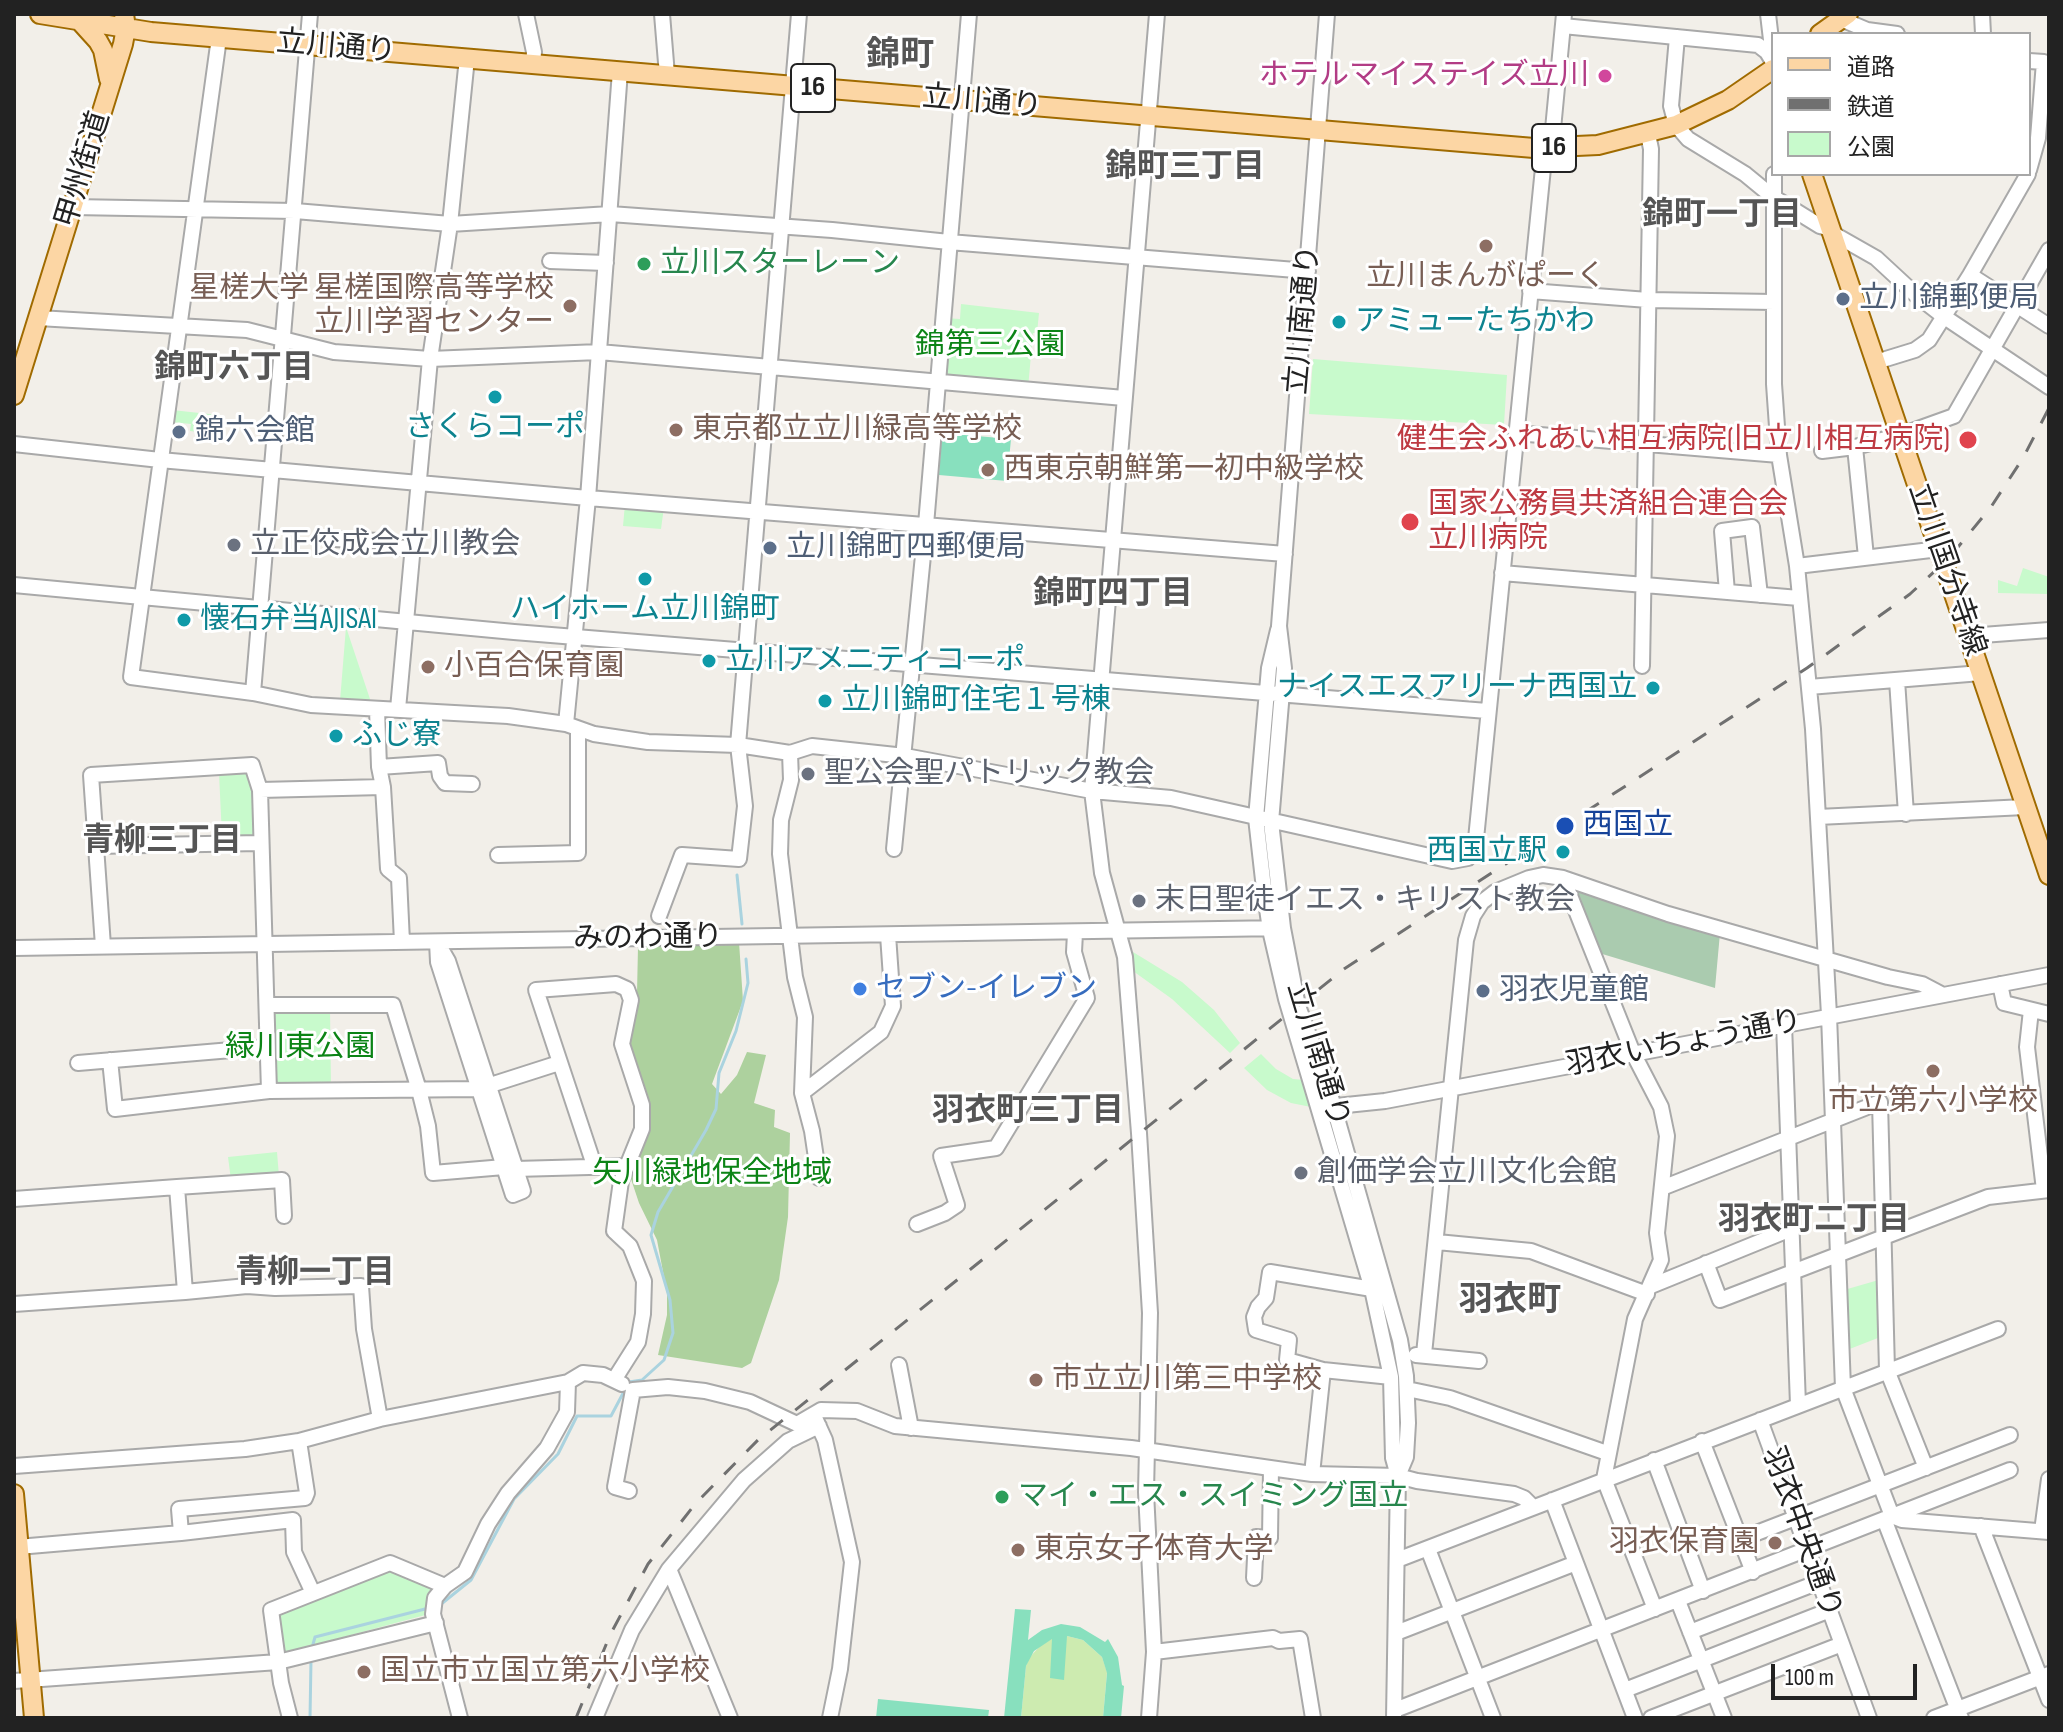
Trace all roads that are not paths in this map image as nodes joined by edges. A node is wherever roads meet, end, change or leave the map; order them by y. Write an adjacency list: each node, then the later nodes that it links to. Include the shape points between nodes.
1 (40, 14): 12 (main road)
2 (139, 14): 14 (main road)
3 (310, 14): 20 (street)
4 (526, 14): 24 (street)
5 (662, 14): 27 (street)
6 (799, 14): 29 (street)
7 (969, 14): 30 (street)
8 (1157, 14): 31 (street)
9 (1327, 14): 33 (street, 立川南通り)
10 (1768, 14): 19 (street)
11 (1845, 16): 15 (main road); 16 (street, via 1867,30)
12 (83, 18): 14 (main road); 28 (main road, via 103,50)
13 (1563, 20): 17 (street); 35 (street)
14 (125, 21): 18 (main road, 立川通り / 16); 28 (main road, 甲州街道)
15 (1823, 32)
16 (1882, 32)
17 (1677, 37): 21 (street, via 1758,45); 32 (street, via 1671,106)
18 (219, 38): 20 (main road, 立川通り / 16); 42 (street)
19 (1771, 42)
20 (309, 46): 22 (main road, 立川通り / 16); 43 (street)
21 (1771, 57)
22 (467, 58): 24 (main road, 立川通り / 16); 45 (street)
23 (2031, 61): 36 (street, via 2044,62)
24 (533, 65): 26 (main road, 立川通り / 16)
25 (1771, 70): 32 (main road, 立川通り / 16, via 1728,100)
26 (620, 71): 27 (main road, 立川通り / 16); 44 (street)
27 (667, 75): 29 (main road, 立川通り / 16)
28 (110, 82): 41 (main road, 甲州街道)
29 (793, 86): 30 (main road, 立川通り / 16); 46 (street)
30 (961, 101): 31 (main road, 立川通り / 16); 48 (street)
31 (1147, 117): 33 (main road, 立川通り / 16); 50 (street)
32 (1676, 125): 34 (main road, 立川通り / 16); 40 (street, via 1688,139)
33 (1317, 131): 35 (main road, 立川通り / 16); 53 (street, 立川南通り)
34 (1648, 134): 35 (main road, 立川通り / 16); 56 (street)
35 (1550, 148): 55 (street, via 1543,168)
36 (2031, 162)
37 (1774, 176): 40 (street)
38 (1813, 176): 47 (main road, 立川国分寺線)
39 (2026, 176): 54 (street)
40 (1773, 197): 47 (street); 57 (street)
41 (73, 207): 42 (street); 60 (main road, 甲州街道)
42 (195, 210): 43 (street); 61 (street)
43 (295, 211): 45 (street); 63 (street)
44 (610, 214): 45 (street); 46 (street); 52 (street)
45 (450, 224): 66 (street)
46 (781, 228): 48 (street); 68 (street)
47 (1832, 231): 59 (street, via 1876,258); 67 (main road, 立川国分寺線)
48 (949, 242): 50 (street); 69 (street)
49 (2049, 250): 58 (street)
50 (1135, 257): 53 (street); 72 (street)
51 (550, 261): 52 (street)
52 (606, 263): 65 (street)
53 (1308, 271): 90 (street, 立川南通り)
54 (1970, 275): 58 (street); 59 (street)
55 (1530, 291): 56 (street); 73 (street)
56 (1648, 300): 57 (street); 75 (street)
57 (1774, 302): 79 (street)
58 (2019, 306): 62 (street); 64 (street)
59 (1943, 316): 64 (street); 67 (street, via 1923,345)
60 (38, 318): 61 (street); 71 (main road, 甲州街道)
61 (180, 325): 63 (street); 80 (street)
62 (2049, 326)
63 (284, 339): 66 (street, via 334,352); 81 (street)
64 (1995, 348): 70 (street); 74 (street, via 1954,416)
65 (599, 352): 66 (street); 68 (street); 83 (street)
66 (430, 359): 82 (street)
67 (1876, 362): 74 (main road, 立川国分寺線)
68 (770, 369): 69 (street); 84 (street)
69 (937, 384): 72 (street); 85 (street)
70 (2049, 387)
71 (14, 395)
72 (1124, 398): 87 (street)
73 (1516, 433): 75 (street); 93 (street)
74 (1901, 435): 77 (street); 89 (main road, 立川国分寺線)
75 (1647, 443): 79 (street); 95 (street)
76 (14, 444): 80 (street)
77 (1855, 447): 78 (street); 91 (street)
78 (1822, 451)
79 (1779, 455): 92 (street)
80 (160, 460): 81 (street); 98 (street)
81 (273, 469): 82 (street); 100 (street)
82 (420, 481): 83 (street); 88 (street)
83 (588, 498): 84 (street); 104 (street)
84 (758, 511): 85 (street); 105 (street)
85 (926, 525): 87 (street); 106 (street)
86 (333, 539): 88 (street)
87 (1112, 540): 90 (street); 109 (street)
88 (414, 548): 101 (street)
89 (1939, 549): 91 (street); 103 (main road, 立川国分寺線)
90 (1285, 554): 113 (street, 立川南通り, via 1279,626 1284,668)
91 (1866, 557): 92 (street)
92 (1797, 566): 99 (street)
93 (1502, 573): 95 (street); 116 (street)
94 (14, 585): 98 (street)
95 (1643, 585): 96 (street); 107 (street)
96 (1727, 592): 97 (street); 97 (street, via 1722,531 1752,527)
97 (1760, 595): 99 (street)
98 (142, 597): 100 (street); 112 (street, via 131,677)
99 (1799, 598): 111 (street)
100 (260, 608): 101 (street); 112 (street)
101 (407, 621): 104 (street); 115 (street)
102 (2049, 630): 103 (street)
103 (1969, 636): 108 (main road, 立川国分寺線)
104 (576, 637): 105 (street); 117 (street)
105 (746, 650): 106 (street); 118 (street)
106 (913, 663): 109 (street); 120 (street)
107 (1642, 666)
108 (1981, 673): 110 (street); 126 (main road, 立川国分寺線)
109 (1101, 679): 113 (street); 125 (street)
110 (1897, 680): 111 (street); 127 (street)
111 (1809, 687): 128 (street)
112 (253, 693): 114 (street, via 311,705)
113 (1274, 694): 116 (street); 129 (street, 立川南通り)
114 (377, 709): 115 (street); 121 (street)
115 (398, 709): 117 (street, via 465,711)
116 (1487, 711): 129 (street, via 1475,848 1468,858 1452,861)
117 (572, 727): 118 (street, via 648,742); 133 (street, via 578,853)
118 (738, 745): 119 (street); 136 (street, via 745,806 739,859 682,855)
119 (790, 753): 120 (street, via 812,746); 141 (street, via 791,780 780,838)
120 (905, 756): 125 (street); 132 (street)
121 (379, 767): 122 (street, via 438,763 445,783); 123 (street)
122 (472, 784)
123 (383, 787): 124 (street); 142 (street, via 388,869 399,878)
124 (260, 790): 130 (street); 131 (street, via 252,765 91,775)
125 (1092, 791): 129 (street, via 1171,798); 138 (street, via 1102,873)
126 (2025, 807): 127 (street); 134 (main road, 立川国分寺線)
127 (1906, 814): 128 (street)
128 (1818, 817): 147 (street)
129 (1264, 820): 137 (street, 立川南通り)
130 (260, 843): 131 (street); 144 (street)
131 (95, 846): 145 (street)
132 (894, 849)
133 (498, 855)
134 (2049, 875)
135 (1563, 878): 147 (street); 157 (street); 162 (street, via 1543,875 1517,882 1488,897 1473,916 1466,940)
136 (659, 916)
137 (1276, 929): 138 (street, みのわ通り); 166 (street, 立川南通り, via 1286,999)
138 (1118, 932): 139 (street, みのわ通り); 209 (street, via 1127,974 1150,1313)
139 (1075, 933): 140 (street, みのわ通り); 178 (street, via 1074,952 1087,998 996,1148 941,1156 957,1205)
140 (888, 935): 141 (street, みのわ通り); 165 (street, via 893,1006 881,1032)
141 (790, 936): 143 (street, みのわ通り); 165 (street, via 805,1017)
142 (402, 942): 143 (street, みのわ通り); 144 (street, みのわ通り)
143 (437, 942): 161 (street, via 448,961)
144 (265, 944): 145 (street, みのわ通り); 151 (street)
145 (103, 946): 146 (street, みのわ通り)
146 (14, 948)
147 (1826, 960): 150 (street, via 1922,984); 154 (street)
148 (2049, 975): 149 (street, 羽衣いちょう通り)
149 (2000, 984): 150 (street, 羽衣いちょう通り); 152 (street, via 2004,1003)
150 (1941, 994): 154 (street, 羽衣いちょう通り)
151 (267, 1005): 156 (street); 163 (street, via 393,1005)
152 (2031, 1010): 153 (street); 175 (street, via 2027,1047)
153 (2049, 1014)
154 (1829, 1015): 155 (street, 羽衣いちょう通り); 167 (street)
155 (1784, 1024): 157 (street, 羽衣いちょう通り); 168 (street)
156 (267, 1047): 158 (street); 164 (street)
157 (1633, 1053): 162 (street, 羽衣いちょう通り); 174 (street, via 1664,1116)
158 (110, 1060): 159 (street); 164 (street, via 115,1109)
159 (78, 1063)
160 (559, 1063): 161 (street); 169 (street); 170 (street, via 536,990 616,984 627,989 631,1000 622,1044 642,1105 642,1129)
161 (483, 1089): 163 (street); 171 (street)
162 (1452, 1089): 166 (street, 羽衣いちょう通り); 181 (street)
163 (419, 1090): 164 (street); 171 (street, via 433,1173)
164 (269, 1091)
165 (802, 1093): 172 (street)
166 (1326, 1107): 185 (street, 立川南通り); 191 (street, 立川南通り, via 1387,1285)
167 (1833, 1120): 168 (street); 180 (street, via 1880,1102); 182 (street)
168 (1788, 1139): 174 (street); 179 (street)
169 (594, 1165): 170 (street); 171 (street)
170 (626, 1166): 198 (street, via 614,1231 630,1246 644,1281 638,1342)
171 (509, 1168)
172 (819, 1178)
173 (177, 1187): 176 (street); 177 (street, via 282,1180); 187 (street)
174 (1662, 1188): 186 (street, via 1657,1233 1661,1260)
175 (2047, 1190): 180 (street, via 1988,1197)
176 (14, 1199)
177 (284, 1216)
178 (917, 1224)
179 (1791, 1229): 183 (street); 184 (street)
180 (1885, 1237): 182 (street); 195 (street)
181 (1437, 1242): 186 (street, via 1531,1251); 190 (street)
182 (1838, 1255): 184 (street); 199 (street)
183 (1706, 1263): 184 (street, via 1720,1300); 186 (street)
184 (1793, 1272): 201 (street)
185 (1372, 1289): 191 (street, 立川南通り); 194 (street, via 1270,1272 1266,1298 1254,1317 1256,1330 1289,1340 1287,1360)
186 (1649, 1290): 210 (street, via 1633,1329)
187 (185, 1292): 188 (street); 202 (street, via 361,1286)
188 (14, 1304)
189 (1998, 1329): 195 (street, 羽衣中央通り)
190 (1424, 1354): 191 (street); 192 (street)
191 (1396, 1358): 196 (street, 立川南通り); 200 (street, 立川南通り)
192 (1479, 1361)
193 (899, 1365): 205 (street)
194 (1323, 1370): 196 (street); 216 (street)
195 (1887, 1370): 199 (street, 羽衣中央通り); 214 (street)
196 (1391, 1377): 217 (street, 立川南通り)
197 (568, 1382): 198 (street, via 583,1373 603,1375); 202 (street); 241 (street, via 567,1412 547,1448 508,1493 465,1572)
198 (625, 1386): 203 (street, via 705,1391 750,1402 797,1424); 221 (street, via 615,1487)
199 (1843, 1388): 201 (street, 羽衣中央通り); 220 (street)
200 (1407, 1389): 210 (street, via 1450,1398); 217 (street, 立川南通り, via 1406,1457)
201 (1798, 1405): 204 (street, 羽衣中央通り)
202 (380, 1419): 207 (street)
203 (816, 1420): 205 (street, via 829,1409 857,1411); 236 (street, via 744,1480); 268 (street, via 852,1562)
204 (1760, 1420): 208 (street); 225 (street, 羽衣中央通り)
205 (911, 1428): 209 (street)
206 (2010, 1435): 214 (street)
207 (299, 1441): 212 (street); 229 (street, via 305,1498 179,1509)
208 (1702, 1441): 211 (street); 230 (street)
209 (1147, 1450): 213 (street); 252 (street)
210 (1607, 1453): 218 (street)
211 (1654, 1460): 218 (street); 240 (street)
212 (14, 1466)
213 (1271, 1468): 216 (street); 238 (street, via 1270,1538 1256,1537)
214 (1926, 1468): 220 (street)
215 (2010, 1470): 226 (street)
216 (1312, 1474): 217 (street)
217 (1398, 1476): 224 (street, via 1514,1494); 234 (street, 立川南通り)
218 (1604, 1479): 223 (street); 244 (street)
219 (2049, 1479): 228 (street)
220 (1881, 1485): 225 (street); 226 (street)
221 (629, 1491)
222 (14, 1494): 231 (main road)
223 (1552, 1500): 224 (street); 235 (street)
224 (1533, 1507): 232 (street)
225 (1796, 1518): 230 (street); 233 (street, 羽衣中央通り)
226 (1888, 1518): 227 (street); 233 (street); 261 (street)
227 (1981, 1526): 228 (street); 255 (street)
228 (2046, 1532)
229 (181, 1533): 231 (street); 242 (street, via 293,1520 294,1552)
230 (1741, 1539): 237 (street)
231 (18, 1547): 257 (main road)
232 (1428, 1549): 234 (street); 246 (street)
233 (1807, 1549): 237 (street); 239 (street, 羽衣中央通り)
234 (1397, 1560): 250 (street, 立川南通り)
235 (1576, 1563): 246 (street); 248 (street)
236 (669, 1569): 266 (street, via 632,1630); 267 (street)
237 (1753, 1572): 240 (street)
238 (1254, 1578)
239 (1819, 1582): 245 (street, 羽衣中央通り); 249 (street)
240 (1703, 1591): 243 (street)
241 (440, 1592): 242 (street, via 390,1563); 247 (street)
242 (313, 1593): 254 (street, via 271,1610)
243 (1678, 1601): 244 (street); 249 (street)
244 (1655, 1609): 248 (street)
245 (1830, 1610): 251 (street, 羽衣中央通り); 253 (street)
246 (1452, 1611): 250 (street); 256 (street)
247 (435, 1618): 254 (street); 265 (street)
248 (1601, 1629): 256 (street); 258 (street)
249 (1690, 1632): 253 (street)
250 (1396, 1633): 262 (street, 立川南通り)
251 (1842, 1644): 259 (street); 275 (street, 羽衣中央通り)
252 (1154, 1652): 269 (street); 270 (street, via 1300,1639)
253 (1701, 1660): 258 (street); 259 (street)
254 (278, 1662): 257 (street); 264 (street)
255 (2044, 1675): 260 (street); 261 (street)
256 (1477, 1677): 262 (street); 271 (street)
257 (22, 1681): 263 (main road)
258 (1625, 1690): 272 (street)
259 (1714, 1694): 273 (street); 274 (street)
260 (2049, 1700)
261 (1960, 1713): 276 (street)
262 (1394, 1714)
263 (34, 1718)
264 (290, 1718)
265 (460, 1718)
266 (595, 1718)
267 (730, 1718)
268 (830, 1718)
269 (1149, 1718)
270 (1313, 1718)
271 (1493, 1718)
272 (1635, 1718)
273 (1651, 1718)
274 (1724, 1718)
275 (1869, 1718)
276 (1934, 1718)

